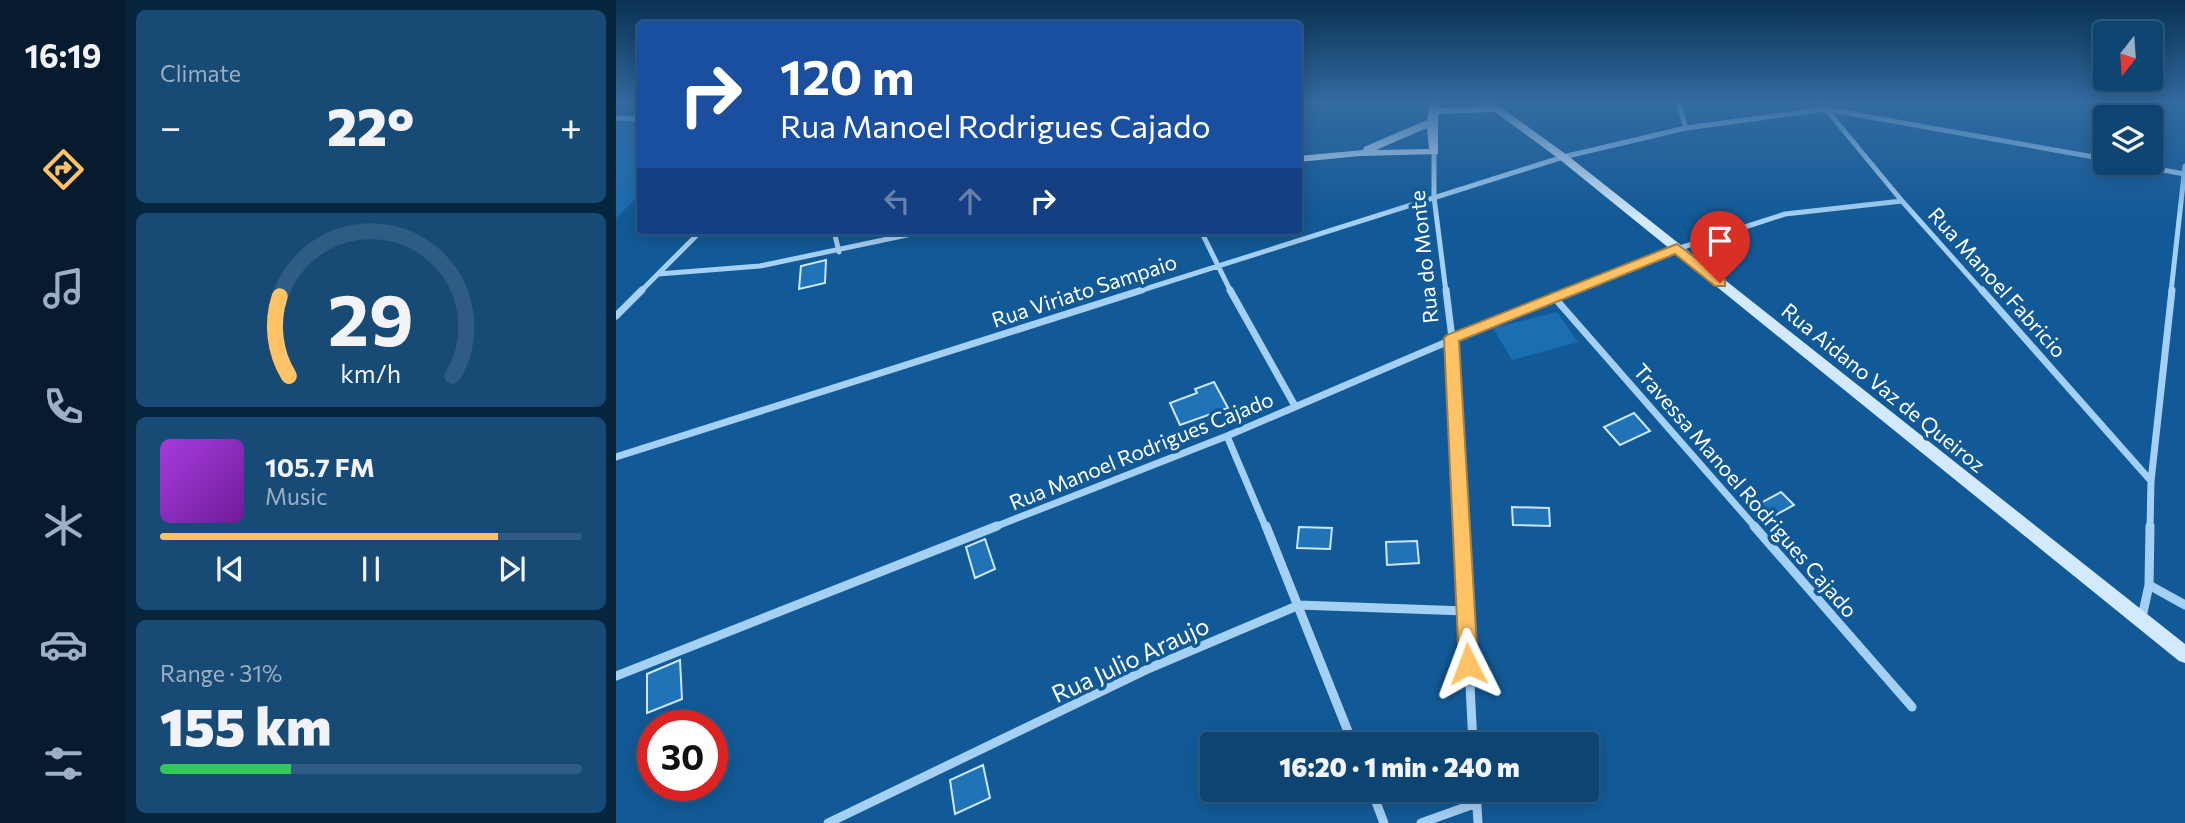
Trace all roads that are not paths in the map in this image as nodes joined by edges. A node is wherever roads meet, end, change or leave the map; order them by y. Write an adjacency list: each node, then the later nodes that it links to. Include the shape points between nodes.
1 (1381, 141): 8 (street)
2 (1434, 141): 7 (street, Rua do Monte)
3 (1541, 141): 10 (street, Rua Aidano Vaz de Queiroz)
4 (1631, 141): 10 (street, Rua Viriato Sampaio)
5 (1852, 141): 15 (street, Rua Manoel Fabricio)
6 (2010, 141): 9 (street, Rua Viriato Sampaio)
7 (1434, 152): 8 (street); 14 (street, Rua do Monte)
8 (1360, 153): 11 (street)
9 (2093, 157)
10 (1563, 158): 14 (street, Rua Viriato Sampaio); 20 (street, Rua Aidano Vaz de Queiroz)
11 (1302, 159)
12 (2163, 168): 13 (street)
13 (2185, 171): 30 (street)
14 (1434, 197): 22 (street, Rua Viriato Sampaio); 26 (street, Rua do Monte)
15 (1902, 201): 20 (street, Rua Manoel Rodrigues Cajado, via 1785,214); 30 (street, Rua Manoel Fabricio)
16 (697, 235): 23 (street)
17 (835, 235): 21 (street)
18 (909, 235): 21 (street)
19 (1203, 235): 22 (street)
20 (1677, 248): 24 (street, Rua Manoel Rodrigues Cajado); 35 (street, Rua Aidano Vaz de Queiroz)
21 (839, 252): 23 (street, via 730,271)
22 (1216, 266): 27 (street); 29 (street, Rua Viriato Sampaio)
23 (658, 274): 25 (street)
24 (1553, 296): 26 (street, Rua Manoel Rodrigues Cajado); 38 (street, Travessa Manoel Rodrigues Cajado)
25 (616, 316)
26 (1452, 338): 27 (street, Rua Manoel Rodrigues Cajado); 34 (street, Rua do Monte)
27 (1295, 406): 28 (street, Rua Manoel Rodrigues Cajado)
28 (1227, 436): 32 (street); 37 (street, Rua Manoel Rodrigues Cajado)
29 (616, 457)
30 (2151, 481): 31 (street)
31 (2149, 585): 33 (street); 35 (street)
32 (1299, 605): 34 (street, Rua Julio Araujo); 39 (street); 43 (street, Rua Julio Araujo, via 1150,668)
33 (2185, 605)
34 (1465, 611): 40 (street, Rua do Monte)
35 (2141, 618): 36 (street, Rua Aidano Vaz de Queiroz)
36 (2185, 655)
37 (616, 676)
38 (1912, 707)
39 (1348, 732)
40 (1472, 732)
41 (1376, 802): 44 (street)
42 (1477, 803): 45 (street); 46 (street)
43 (828, 823)
44 (1384, 823)
45 (1421, 823)
46 (1478, 823)

